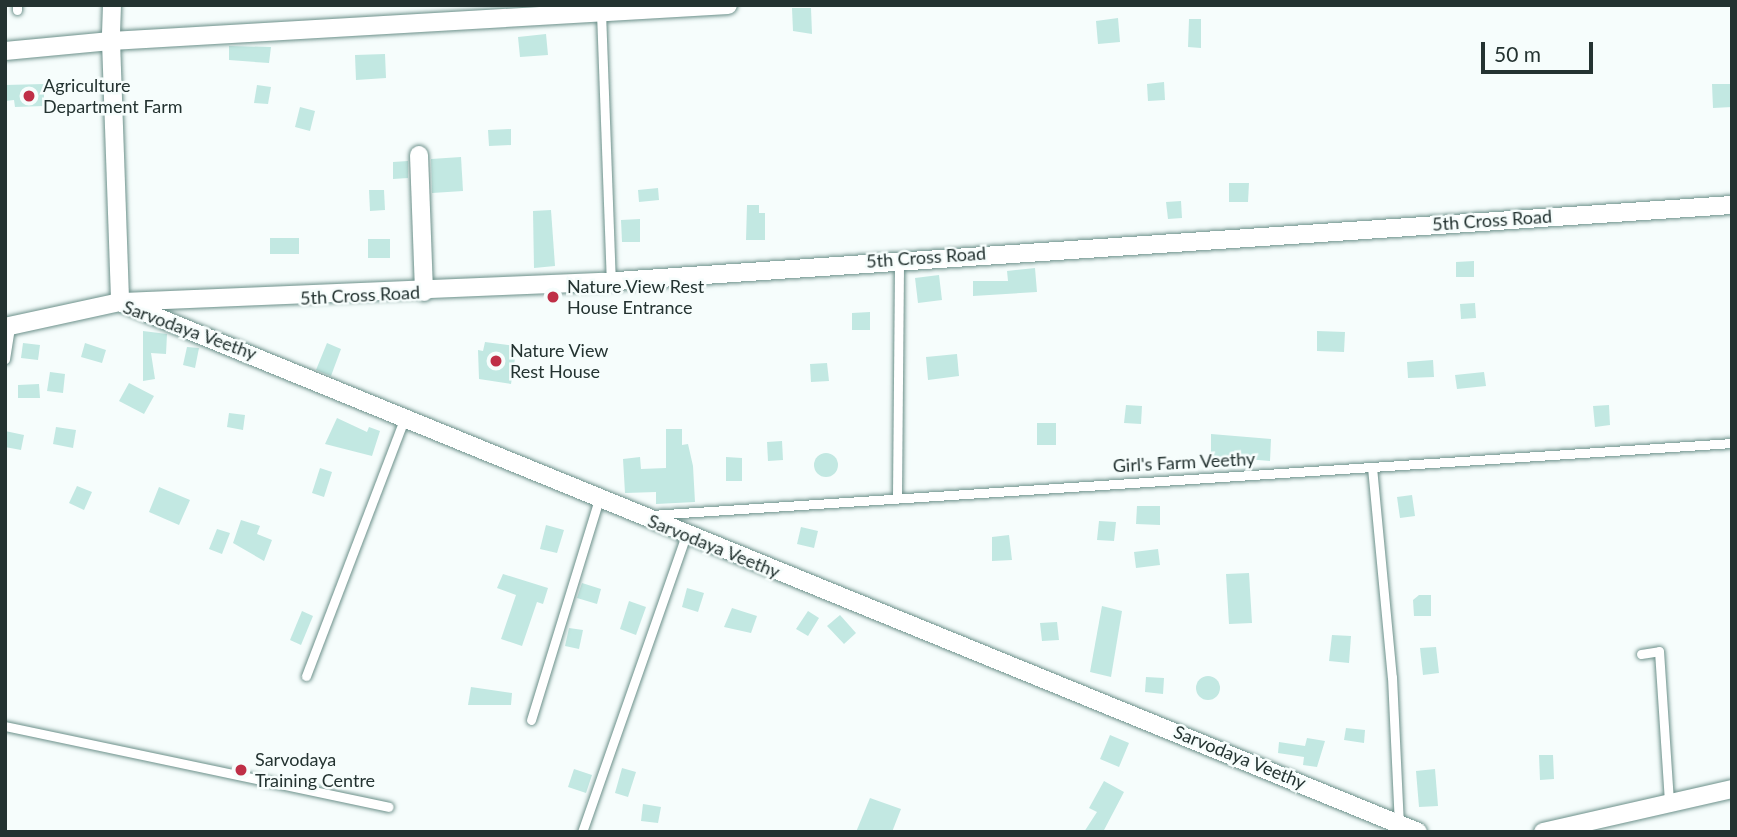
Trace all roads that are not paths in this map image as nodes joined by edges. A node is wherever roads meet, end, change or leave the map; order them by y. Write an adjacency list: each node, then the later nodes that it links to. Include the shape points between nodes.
1 (112, 5): 5 (street)
2 (728, 5): 3 (street)
3 (620, 8): 4 (street)
4 (601, 12): 5 (street); 10 (lane)
5 (111, 41): 6 (street); 12 (street)
6 (5, 51)
7 (419, 155): 11 (street)
8 (1732, 205): 9 (street, 5th Cross Road)
9 (899, 258): 10 (street, 5th Cross Road); 18 (lane)
10 (611, 282): 11 (street, 5th Cross Road)
11 (424, 292): 12 (street, 5th Cross Road)
12 (120, 302): 13 (street, Sarvodaya Veethy); 15 (street, Sarvodaya Veethy)
13 (8, 326): 14 (lane)
14 (5, 359)
15 (405, 417): 19 (street, Sarvodaya Veethy); 23 (lane)
16 (1732, 443): 17 (lane, Girl's Farm Veethy)
17 (1372, 467): 18 (lane, Girl's Farm Veethy); 29 (lane, via 1392,677)
18 (897, 496): 20 (lane, Girl's Farm Veethy)
19 (599, 499): 20 (street, Sarvodaya Veethy); 24 (lane)
20 (639, 516): 21 (street, Sarvodaya Veethy)
21 (686, 535): 29 (street, Sarvodaya Veethy); 30 (lane)
22 (1641, 654): 27 (lane, via 1659,652)
23 (306, 676)
24 (531, 720)
25 (5, 726): 28 (lane)
26 (1732, 789): 27 (street)
27 (1669, 802): 32 (street)
28 (389, 807)
29 (1399, 823): 31 (street, Sarvodaya Veethy)
30 (582, 832)
31 (1418, 832)
32 (1543, 832)

